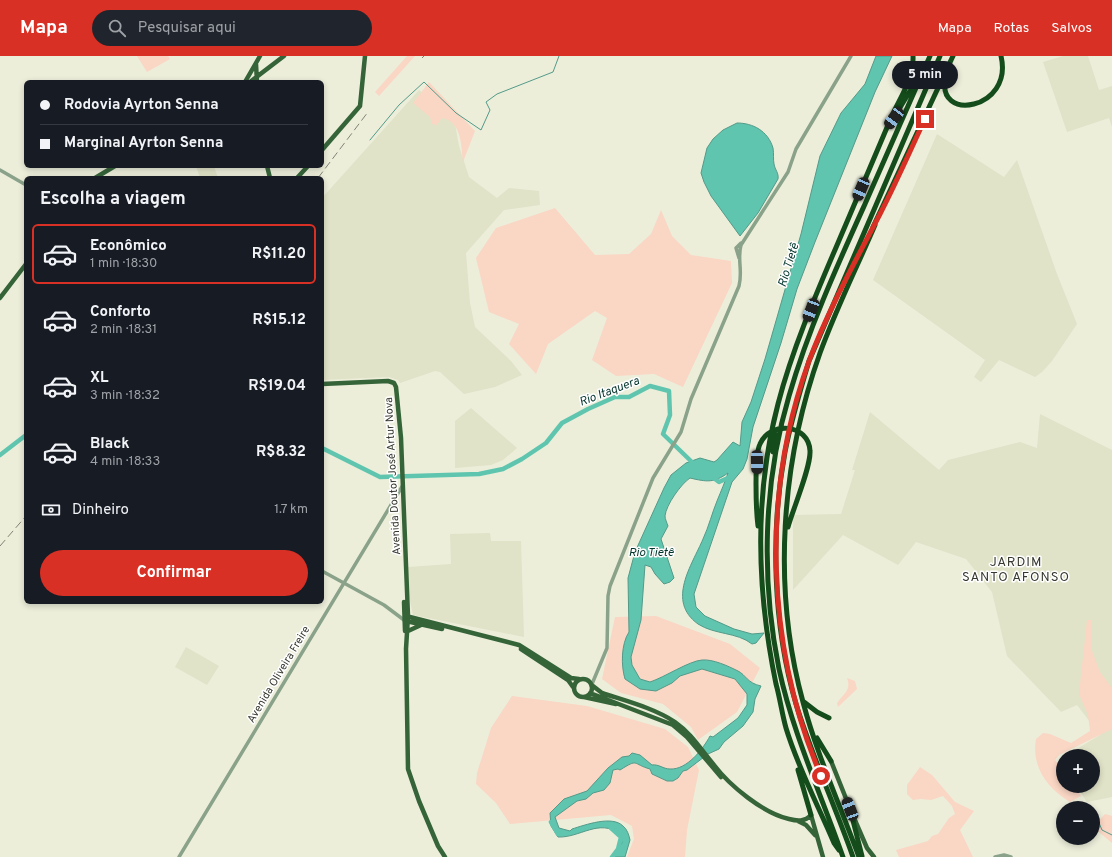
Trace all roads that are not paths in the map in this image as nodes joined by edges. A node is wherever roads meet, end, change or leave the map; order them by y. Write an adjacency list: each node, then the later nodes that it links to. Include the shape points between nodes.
1 (260, 56): 10 (main road)
2 (284, 56): 14 (main road)
3 (365, 56): 16 (main road, via 360,106)
4 (851, 56): 43 (street, via 796,149 788,172 736,248 742,273 739,286 677,438 656,474 639,511 610,586 607,648)
5 (913, 56): 15 (highway, via 910,78)
6 (930, 56): 12 (highway)
7 (940, 56): 26 (highway)
8 (953, 56): 11 (highway)
9 (1001, 56): 11 (highway, via 1002,75 995,89 982,101 968,106 956,103 946,93 945,81)
10 (256, 62): 13 (main road); 14 (main road)
11 (950, 63): 23 (highway)
12 (922, 74): 15 (highway, via 913,84); 29 (highway, via 807,341 788,398)
13 (246, 80)
14 (257, 80)
15 (887, 128): 28 (highway, via 822,282)
16 (324, 148)
17 (112, 168): 20 (main road)
18 (306, 168): 21 (main road)
19 (0, 170): 22 (street)
20 (98, 176)
21 (299, 176)
22 (24, 184)
23 (875, 225): 26 (highway); 32 (highway, via 812,379 790,477)
24 (24, 267): 25 (main road)
25 (0, 298)
26 (831, 310): 62 (highway, via 809,361 794,410 785,453 779,495 777,583 782,633 796,702 811,753)
27 (324, 384): 30 (main road, Avenida Doutor José Artur Nova, via 388,381 395,384 400,413)
28 (778, 403): 29 (highway); 31 (highway, via 767,460)
29 (772, 479): 58 (highway, via 768,564 770,604 779,668 795,729)
30 (403, 484): 33 (main road, Avenida Doutor José Artur Nova); 35 (street, Avenida Oliveira Freire)
31 (760, 539): 32 (highway, via 757,462 759,446 765,436 775,429 791,428 804,437 810,451); 52 (highway, via 763,595 771,660 785,726)
32 (785, 539): 47 (highway, via 790,635)
33 (405, 569): 36 (main road, Avenida Doutor José Artur Nova); 37 (main road, Avenida Doutor José Artur Nova)
34 (324, 572): 35 (street)
35 (343, 582): 37 (street); 59 (street, Avenida Oliveira Freire)
36 (407, 592): 37 (main road, Avenida Doutor José Artur Nova); 38 (main road, via 411,614)
37 (406, 618): 38 (main road); 39 (main road); 40 (main road, Avenida Doutor José Artur Nova); 41 (main road, Avenida Doutor José Artur Nova)
38 (416, 619): 42 (main road, via 519,645 571,678)
39 (423, 625): 40 (main road); 44 (main road, via 519,648 568,680)
40 (408, 631): 41 (main road, Avenida Doutor José Artur Nova)
41 (406, 650): 60 (main road, Avenida Doutor José Artur Nova, via 408,769)
42 (579, 679): 43 (main road); 44 (main road)
43 (591, 684): 45 (main road); 51 (main road, via 602,692 675,722)
44 (573, 687): 46 (main road, via 575,693)
45 (590, 693): 46 (main road); 48 (main road)
46 (583, 697): 48 (main road)
47 (802, 701): 49 (highway); 50 (highway)
48 (629, 707): 51 (main road, via 673,725)
49 (829, 718)
50 (812, 731): 53 (highway); 63 (highway)
51 (699, 749): 56 (main road, via 719,776 771,813)
52 (797, 760): 55 (highway); 58 (highway, via 834,843)
53 (831, 761): 54 (main road)
54 (850, 809): 63 (highway); 64 (main road, via 867,848)
55 (811, 815): 56 (main road, via 805,820); 57 (main road)
56 (798, 821): 57 (main road, via 806,824)
57 (816, 835): 61 (main road)
58 (842, 855)
59 (179, 857)
60 (444, 857)
61 (823, 857)
62 (853, 857)
63 (860, 857)
64 (874, 857)
65 (995, 857): 66 (street, via 1004,854)
66 (1011, 857)

